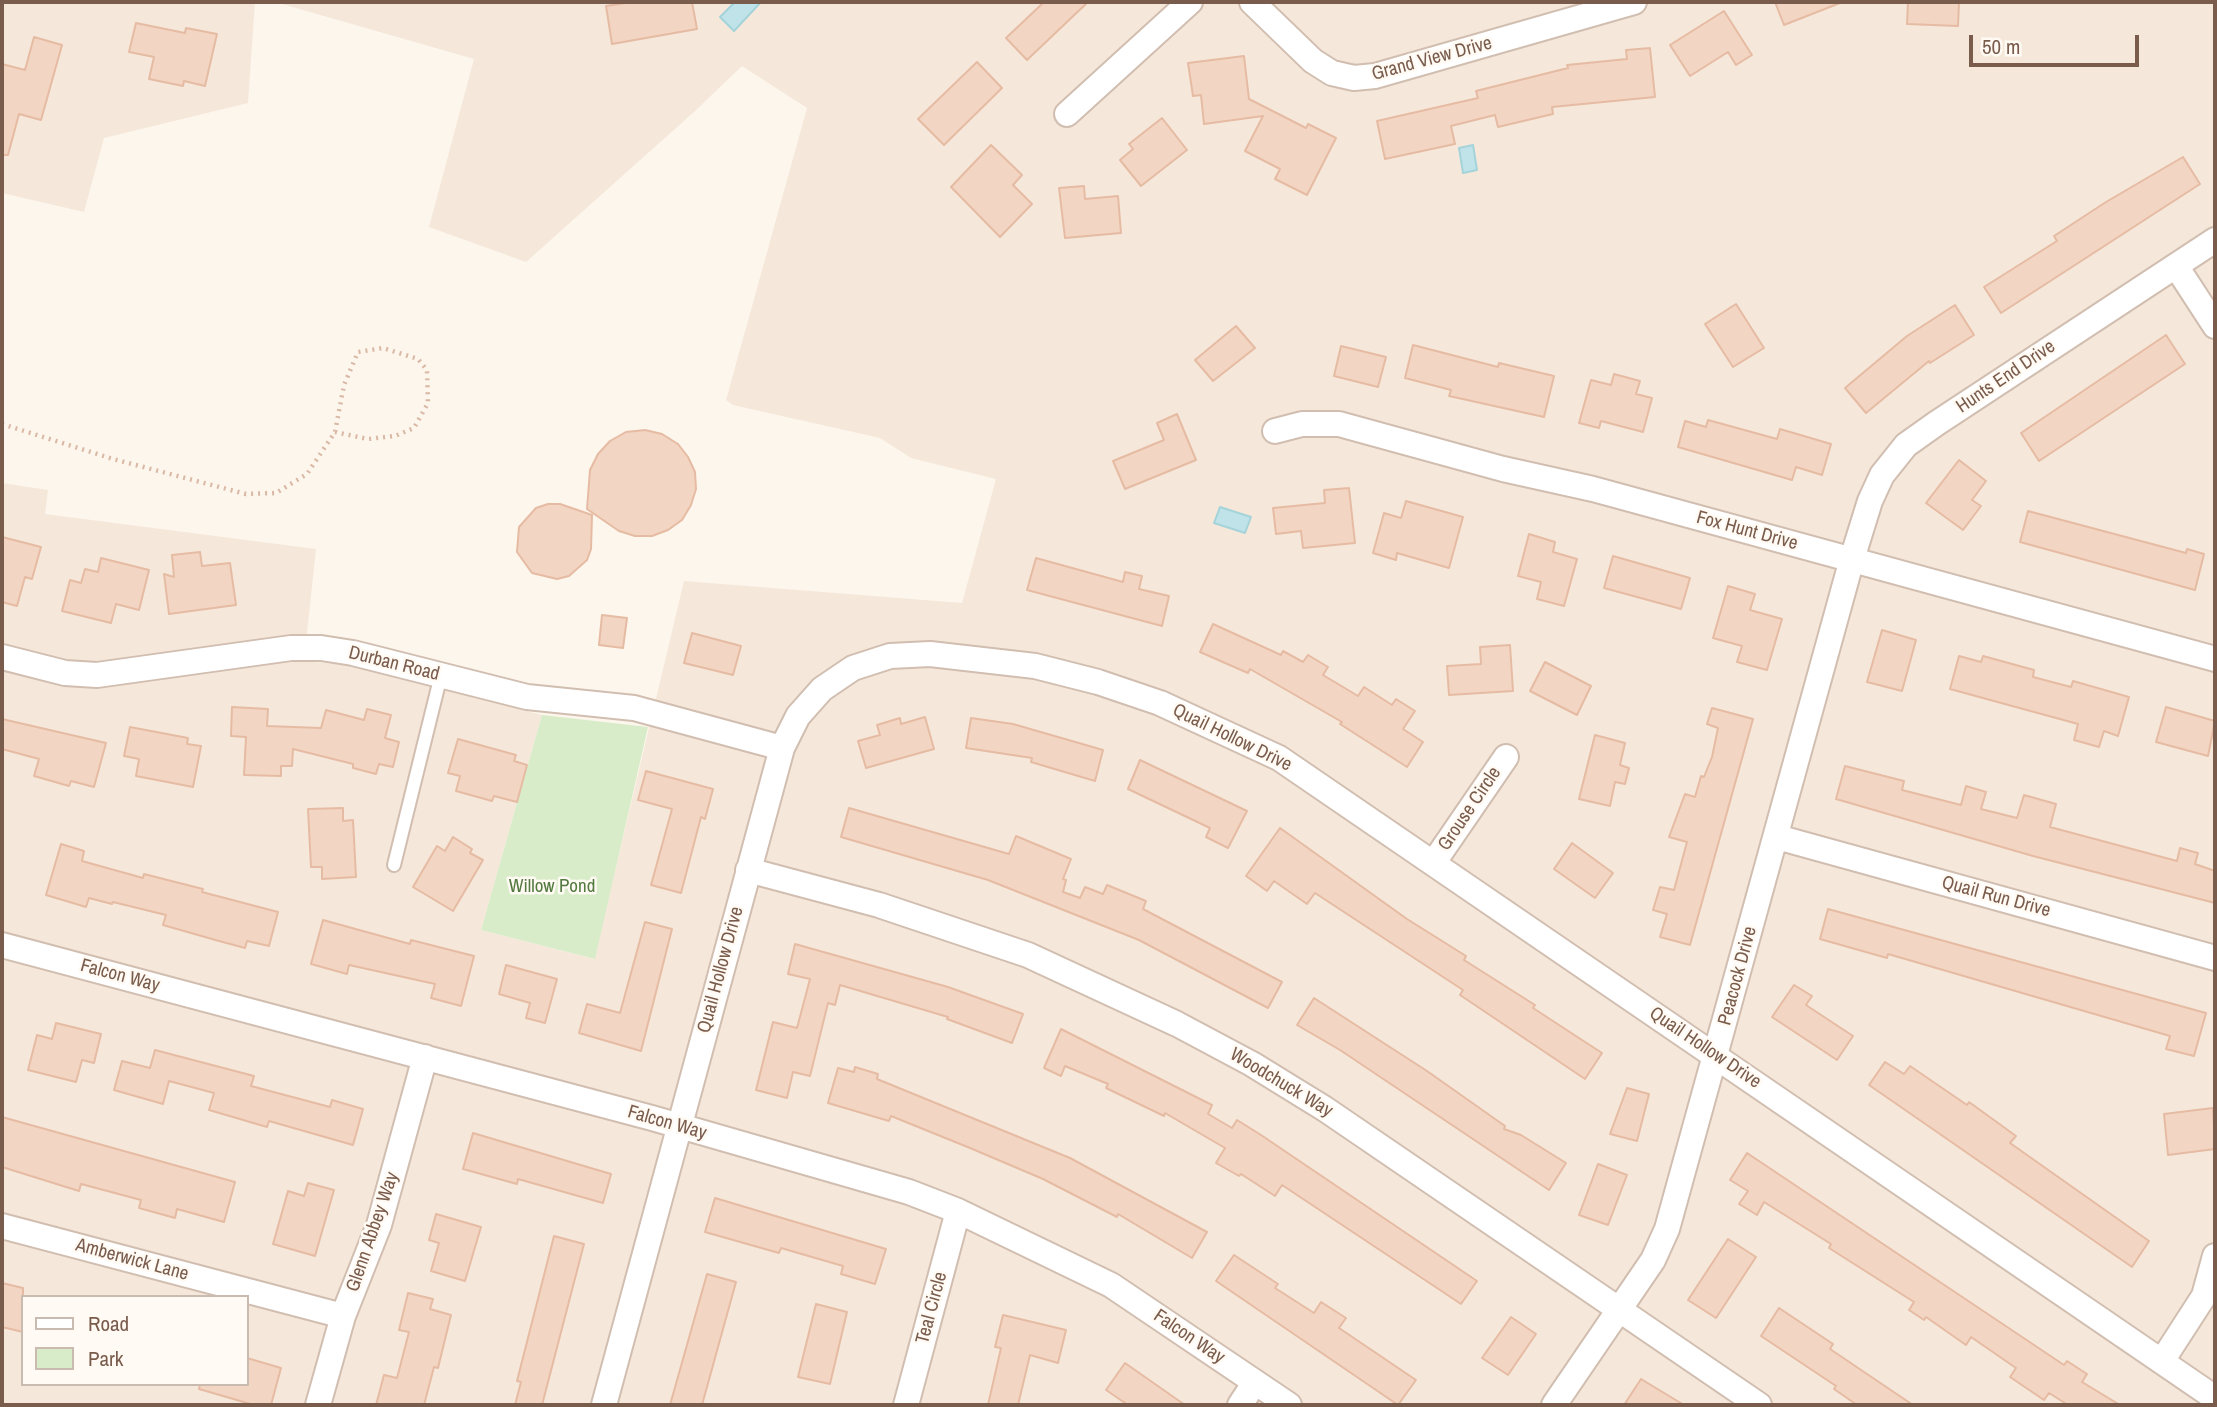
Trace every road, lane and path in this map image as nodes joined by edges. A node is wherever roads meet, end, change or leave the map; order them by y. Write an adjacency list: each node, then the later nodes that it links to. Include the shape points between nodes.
1 (1190, 2): 4 (street)
2 (1252, 2): 3 (street, Grand View Drive, via 1313,61 1332,73 1354,78 1375,76)
3 (1634, 2)
4 (1067, 114)
5 (2215, 240): 6 (street, Hunts End Drive)
6 (2176, 266): 7 (street); 11 (street, Hunts End Drive, via 1906,445 1891,461 1870,501)
7 (2215, 326)
8 (2, 424): 10 (path, via 246,494 276,493 307,474)
9 (1275, 431): 11 (street, Fox Hunt Drive, via 1302,424 1339,424)
10 (335, 432): 10 (path, via 344,385 358,352 383,348 418,359 427,370 428,403 414,428 368,439)
11 (1852, 559): 13 (street, Fox Hunt Drive); 17 (street, Peacock Drive)
12 (2, 657): 14 (street, Durban Road, via 97,676 291,648 321,648)
13 (2215, 659)
14 (441, 675): 15 (street, Durban Road, via 527,697 634,708); 19 (lane)
15 (782, 748): 18 (street, Quail Hollow Drive, via 798,716 822,689 853,668 890,656 930,654 1035,666 1148,698 1220,728 1279,758); 20 (street, Quail Hollow Drive)
16 (1506, 757): 18 (street, Grouse Circle)
17 (1777, 836): 22 (street, Quail Run Drive); 23 (street, Peacock Drive)
18 (1434, 862): 23 (street, Quail Hollow Drive)
19 (394, 865)
20 (748, 870): 25 (street, Quail Hollow Drive); 29 (street, Woodchuck Way, via 879,905 990,942 1102,987 1177,1024 1325,1109)
21 (2, 945): 24 (street, Falcon Way)
22 (2215, 958)
23 (1717, 1056): 29 (street, Peacock Drive, via 1667,1229 1653,1260); 31 (street, Quail Hollow Drive)
24 (425, 1057): 25 (street, Falcon Way); 30 (street, Glenn Abbey Way, via 379,1224)
25 (680, 1126): 26 (street, Falcon Way, via 855,1174); 35 (street, Quail Hollow Drive)
26 (958, 1211): 32 (street, Falcon Way, via 1111,1285); 36 (street, Teal Circle)
27 (2, 1226): 30 (street, Amberwick Lane)
28 (2215, 1256): 31 (street, via 2204,1296)
29 (1619, 1310): 39 (street, Peacock Drive); 40 (street, Woodchuck Way)
30 (343, 1316): 34 (street, Glenn Abbey Way)
31 (2162, 1361): 33 (street, Quail Hollow Drive)
32 (1255, 1382): 37 (street); 38 (street, Falcon Way)
33 (2215, 1398)
34 (318, 1405)
35 (604, 1405)
36 (906, 1405)
37 (1240, 1405)
38 (1289, 1405)
39 (1554, 1405)
40 (1759, 1405)

